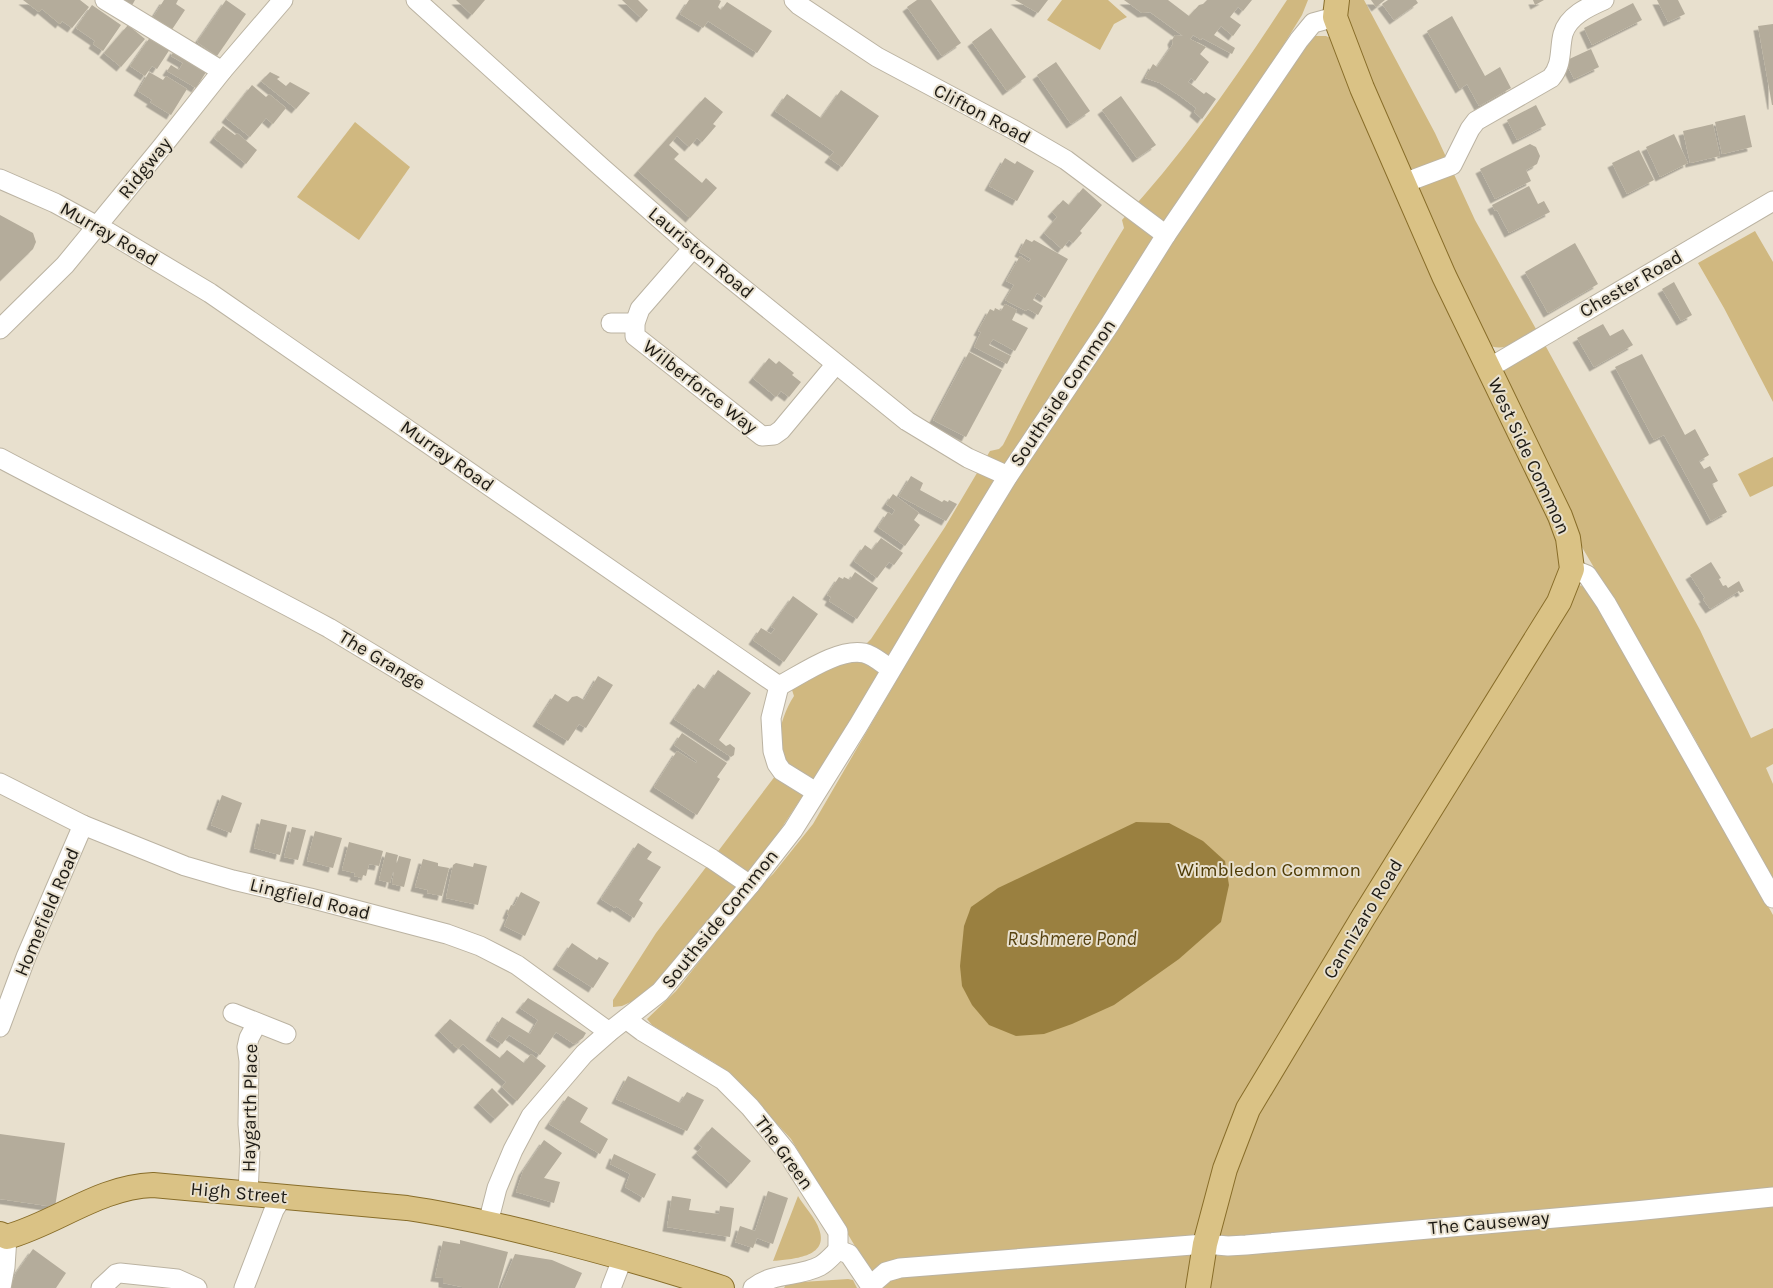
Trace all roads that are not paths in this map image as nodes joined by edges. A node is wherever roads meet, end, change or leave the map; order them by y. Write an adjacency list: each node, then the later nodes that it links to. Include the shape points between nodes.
1 (106, 0): 7 (street)
2 (283, 0): 7 (street, Ridgway)
3 (416, 0): 13 (street, Lauriston Road)
4 (794, 0): 12 (street, Clifton Road, via 876,57 1066,160)
5 (1604, 0): 9 (street, via 1576,15 1568,24 1563,33 1560,64 1551,78 1476,121 1452,165)
6 (1336, 8): 9 (main road, West Side Common, via 1362,88); 12 (street, Southside Common, via 1313,23 1299,40)
7 (222, 71): 11 (street, Ridgway)
8 (0, 179): 11 (street, Murray Road, via 56,203)
9 (1404, 183): 18 (main road, West Side Common)
10 (1773, 201): 18 (street, Chester Road)
11 (97, 226): 16 (street, Ridgway, via 57,273); 23 (street, Murray Road, via 210,293)
12 (1166, 235): 20 (street, Southside Common)
13 (693, 248): 15 (street, Wilberforce Way, via 640,310); 17 (street, Lauriston Road)
14 (611, 323): 15 (street, Wilberforce Way)
15 (635, 323): 17 (street, Wilberforce Way, via 636,336 762,436 774,435 781,430)
16 (0, 330)
17 (836, 364): 20 (street, Lauriston Road, via 907,422 968,458)
18 (1488, 368): 21 (main road, West Side Common, via 1560,516 1568,538)
19 (0, 458): 27 (street, The Grange, via 328,628)
20 (1008, 476): 22 (street, Southside Common)
21 (1572, 569): 28 (street, via 1587,575 1606,602); 40 (main road, Cannizaro Road, via 1559,602 1248,1109 1224,1169)
22 (891, 669): 23 (street, via 866,653 847,653); 25 (street, Southside Common)
23 (779, 686): 25 (street, via 771,718 777,764 782,771)
24 (0, 783): 26 (street, Lingfield Road)
25 (816, 792): 27 (street, Southside Common, via 793,830)
26 (83, 825): 32 (street, Homefield Road, via 26,957); 33 (street, Lingfield Road, via 185,866 447,934 480,946 517,965)
27 (750, 885): 30 (street, Southside Common, via 660,992)
28 (1773, 898)
29 (233, 1013): 31 (street)
30 (626, 1019): 33 (street, Southside Common); 41 (street, The Green, via 722,1080 750,1106 786,1151 838,1232)
31 (257, 1023): 34 (street); 35 (street, Haygarth Place, via 247,1047)
32 (0, 1027)
33 (609, 1032): 38 (street, via 573,1066 526,1122 497,1188)
34 (286, 1034)
35 (248, 1194): 37 (main road, High Street); 39 (main road, High Street, via 153,1185 126,1187 22,1233)
36 (1773, 1196): 40 (street, The Causeway, via 1246,1245)
37 (282, 1197): 38 (main road, High Street, via 407,1208); 43 (street)
38 (488, 1223): 42 (main road, High Street)
39 (3, 1236): 45 (street, via 5,1266)
40 (1205, 1244): 44 (street, The Causeway, via 900,1268 886,1272); 51 (main road, Cannizaro Road)
41 (838, 1250): 44 (street, via 849,1254); 50 (street, via 821,1265 804,1272 782,1274)
42 (623, 1257): 48 (street); 49 (main road, High Street)
43 (245, 1285)
44 (871, 1286)
45 (1, 1288)
46 (101, 1288): 47 (street, via 120,1272 177,1279)
47 (197, 1288)
48 (611, 1288)
49 (722, 1288)
50 (753, 1288)
51 (1198, 1288)

